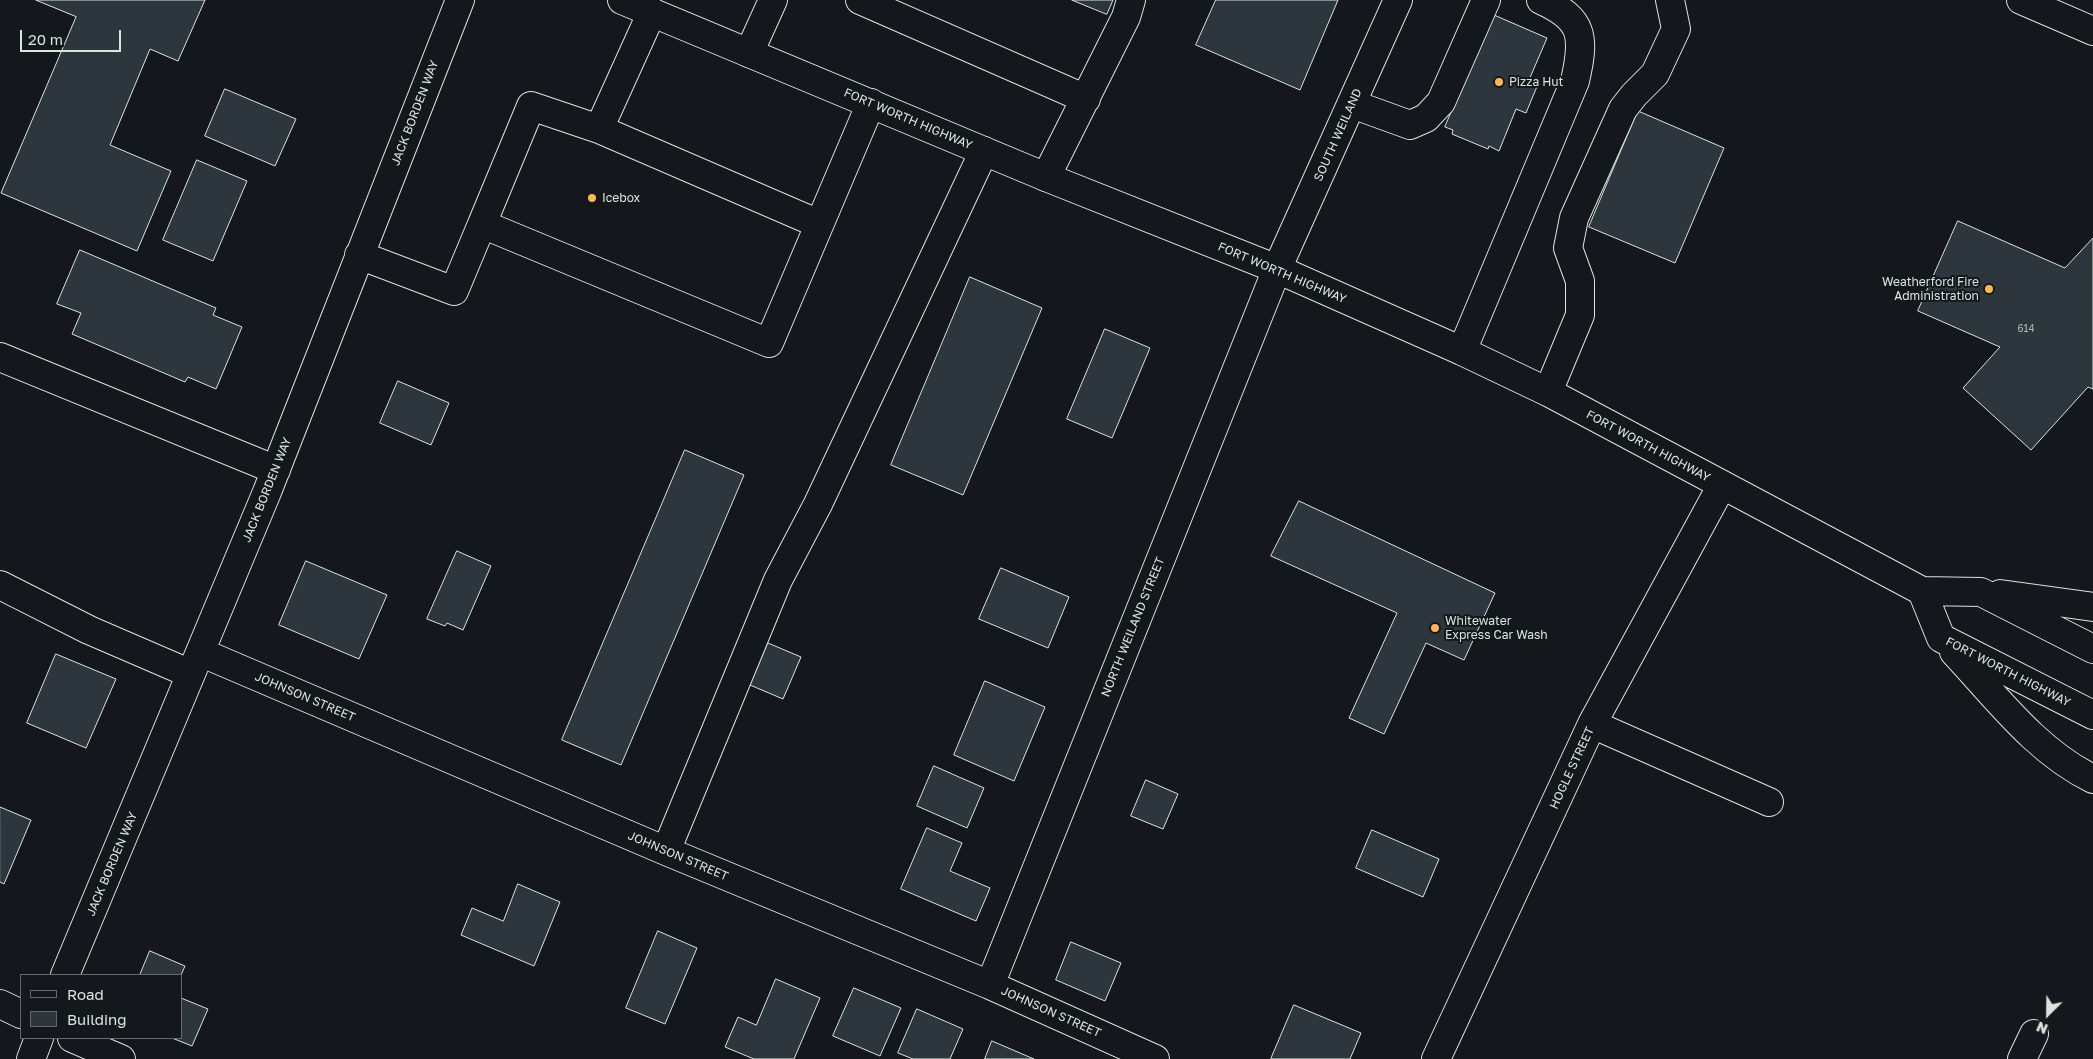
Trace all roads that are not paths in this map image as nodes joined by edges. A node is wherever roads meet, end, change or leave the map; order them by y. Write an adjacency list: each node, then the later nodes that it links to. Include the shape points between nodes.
1 (460, 0): 22 (street, JACK BORDEN WAY)
2 (622, 0): 11 (street, FORT WORTH HIGHWAY)
3 (773, 0): 13 (street)
4 (860, 0): 14 (street)
5 (1131, 0): 14 (street)
6 (1398, 0): 16 (street, SOUTH WEILAND)
7 (1486, 0): 16 (street, via 1441,102 1426,118 1410,125)
8 (1541, 0): 24 (street, via 1561,9 1579,30 1581,55 1577,72)
9 (1670, 0): 26 (street, via 1676,29 1655,74 1623,109 1574,218 1568,248 1580,281 1580,315)
10 (2021, 0): 12 (street)
11 (652, 12): 13 (street, FORT WORTH HIGHWAY); 17 (street)
12 (2093, 31)
13 (749, 53): 15 (street, FORT WORTH HIGHWAY)
14 (1086, 99): 19 (street)
15 (870, 103): 18 (street, FORT WORTH HIGHWAY); 21 (street)
16 (1352, 104): 23 (street, SOUTH WEILAND)
17 (599, 129): 20 (street, via 531,106); 21 (street)
18 (984, 151): 19 (street, FORT WORTH HIGHWAY); 40 (street, via 818,504 778,580)
19 (1046, 177): 23 (street, FORT WORTH HIGHWAY)
20 (482, 224): 21 (street, via 770,343); 22 (street, via 454,292)
21 (819, 224)
22 (359, 255): 27 (street, JACK BORDEN WAY)
23 (1277, 269): 24 (street, FORT WORTH HIGHWAY); 42 (street, NORTH WEILAND STREET)
24 (1462, 351): 26 (street, FORT WORTH HIGHWAY)
25 (0, 357): 27 (street)
26 (1548, 392): 28 (street, FORT WORTH HIGHWAY)
27 (276, 470): 35 (street, JACK BORDEN WAY)
28 (1722, 485): 30 (street, FORT WORTH HIGHWAY); 37 (street, HOGLE STREET)
29 (0, 585): 35 (street, JOHNSON STREET, via 89,630)
30 (1922, 591): 31 (street, FORT WORTH HIGHWAY); 33 (street, FORT WORTH HIGHWAY)
31 (1980, 592): 32 (street); 34 (street, FORT WORTH HIGHWAY)
32 (2093, 607)
33 (1941, 638): 36 (street, FORT WORTH HIGHWAY); 38 (street, via 2040,745 2077,772)
34 (2093, 649)
35 (196, 663): 40 (street, JOHNSON STREET); 41 (street, JACK BORDEN WAY)
36 (2093, 715)
37 (1592, 724): 39 (street); 51 (street, HOGLE STREET)
38 (2093, 779)
39 (1770, 802)
40 (666, 851): 42 (street, JOHNSON STREET)
41 (65, 974)
42 (990, 985): 50 (street, JOHNSON STREET)
43 (0, 1004): 44 (street)
44 (20, 1014)
45 (2034, 1034): 52 (street)
46 (39, 1039): 48 (street)
47 (74, 1039): 49 (street)
48 (31, 1059)
49 (121, 1059)
50 (1155, 1059)
51 (1436, 1059)
52 (2022, 1059)

